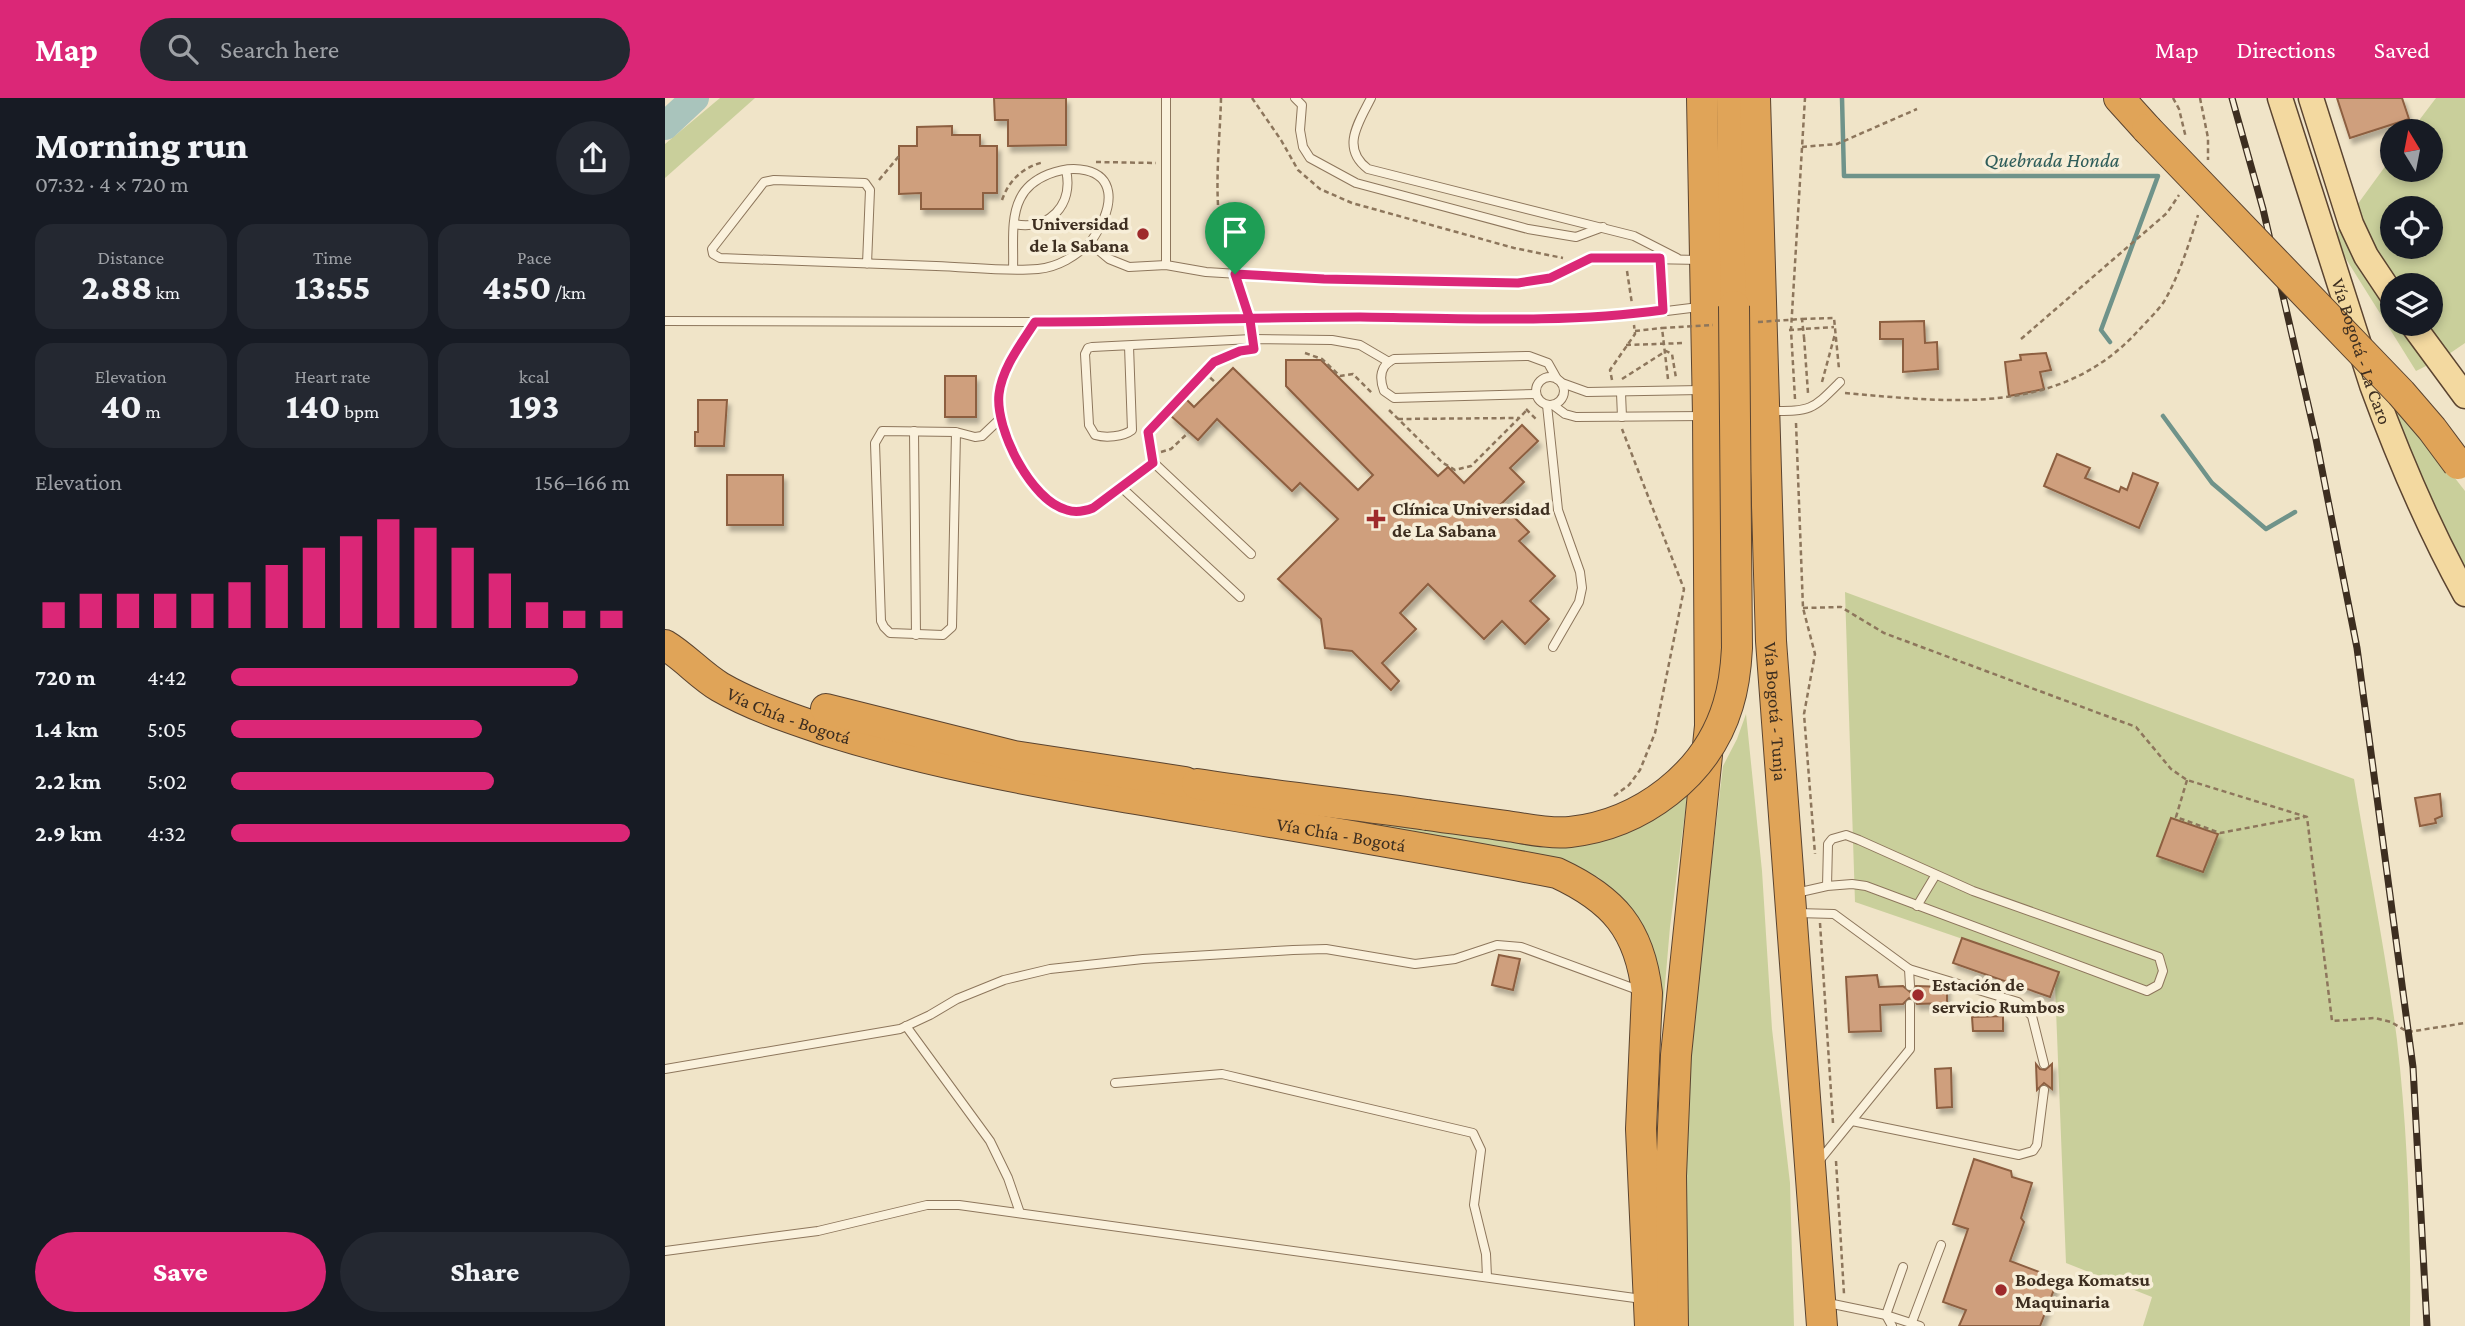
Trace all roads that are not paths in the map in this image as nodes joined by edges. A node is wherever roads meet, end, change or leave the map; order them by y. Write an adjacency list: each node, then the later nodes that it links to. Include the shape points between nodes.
1 (1165, 98): 21 (lane)
2 (1295, 98): 13 (lane, via 1302,105 1300,130 1310,158 1356,183)
3 (1371, 98): 12 (lane, via 1353,137 1356,158 1369,169)
4 (1702, 98): 19 (highway)
5 (1732, 98): 24 (highway)
6 (1755, 98): 17 (highway, Vía Bogotá - Tunja)
7 (1774, 98): 17 (highway)
8 (2119, 98): 43 (highway, bridge, via 2401,393)
9 (2280, 98): 46 (main road, Vía Bogotá - La Caro, via 2371,385)
10 (2311, 98): 23 (main road, Vía Bogotá - La Caro, via 2351,224)
11 (1066, 170): 14 (lane, via 1032,183 1019,201); 14 (lane, via 1065,201 1053,217 1035,225); 16 (lane, via 1097,174 1108,184 1108,206)
12 (1457, 192): 13 (lane); 15 (lane)
13 (1452, 208): 15 (lane, via 1576,237)
14 (1014, 224): 22 (lane)
15 (1603, 227): 19 (lane)
16 (1090, 243): 21 (lane, via 1129,267); 22 (lane, via 1056,265)
17 (1761, 254): 38 (highway, Vía Bogotá - Tunja, via 1777,331)
18 (1660, 258): 19 (lane); 21 (lane, via 1591,258 1550,278 1518,283 1324,279); 25 (lane)
19 (1691, 260): 24 (highway)
20 (867, 264): 20 (lane, via 720,258 712,249 768,181 865,183 870,190); 22 (lane)
21 (1167, 265)
22 (1013, 269)
23 (2380, 277)
24 (1720, 307): 25 (lane); 36 (highway); 50 (highway, bridge, via 1735,677 1715,738 1689,773 1670,792 1609,824 1543,832 1340,802 1304,801 967,743 816,706)
25 (1663, 310): 27 (lane, via 1555,318)
26 (665, 321): 27 (lane)
27 (1035, 322): 40 (lane, via 1002,380)
28 (2421, 336): 35 (main road)
29 (1129, 345): 29 (lane, via 1132,430 1125,435 1095,435 1085,354 1092,347); 30 (lane, via 1332,340 1368,348)
30 (1389, 362): 31 (lane, via 1536,357 1548,363); 34 (lane, via 1381,373 1382,385 1394,398)
31 (1560, 381): 33 (lane, via 1580,391); 34 (lane, via 1541,379); 37 (lane, via 1562,399)
32 (1840, 382): 38 (lane, via 1812,407)
33 (1621, 393): 36 (lane); 39 (lane)
34 (1535, 394): 37 (lane, via 1542,404)
35 (2465, 396)
36 (1708, 402): 39 (lane); 75 (highway, via 1710,726 1675,1069)
37 (1550, 405): 39 (lane, via 1576,417); 49 (lane, via 1558,510 1582,581 1579,602)
38 (1764, 411): 53 (highway, Vía Bogotá - Tunja, via 1771,641)
39 (1622, 417)
40 (1001, 418): 42 (lane, via 982,436); 44 (lane, via 1022,469 1058,507 1075,511 1093,508)
41 (913, 431): 42 (lane); 48 (lane); 48 (lane, via 882,431 874,443 881,621 890,633)
42 (956, 432): 48 (lane, via 952,627 943,635)
43 (2462, 469)
44 (1121, 488): 45 (lane, via 1153,463); 47 (lane)
45 (1251, 554)
46 (2465, 594)
47 (1240, 597)
48 (916, 635)
49 (1553, 647)
50 (673, 650): 57 (highway, Vía Chía - Bogotá, via 719,686 759,706 874,746 1046,783 1557,873 1586,886 1621,919 1640,954)
51 (1935, 876): 52 (lane, via 1846,835 1828,844); 54 (lane); 54 (lane, via 2159,957 2161,978 2147,990)
52 (1827, 886): 53 (lane); 54 (lane, via 1866,886)
53 (1804, 902): 55 (lane, via 1834,914); 65 (highway, Vía Bogotá - Tunja)
54 (1917, 906)
55 (1909, 969): 56 (lane); 60 (lane, via 2023,1005 2035,1023)
56 (1910, 986)
57 (1647, 992): 59 (lane, via 1521,947 1497,945 1455,959 1415,964 1326,950 1293,950 1050,969 1004,980); 72 (highway, Vía Chía - Bogotá, via 1641,1129)
58 (1910, 1004): 64 (lane, via 1910,1049)
59 (906, 1026): 61 (lane); 66 (lane, via 990,1141)
60 (2044, 1064)
61 (665, 1069)
62 (1115, 1083): 70 (lane, via 1222,1074 1473,1133 1481,1150 1474,1205)
63 (2044, 1090): 64 (lane, via 2037,1145 2026,1155)
64 (1852, 1121): 65 (lane)
65 (1811, 1172): 71 (highway, Vía Bogotá - Tunja)
66 (1020, 1213): 68 (lane, via 927,1205 818,1231); 70 (lane)
67 (1941, 1245): 74 (lane)
68 (665, 1251)
69 (1903, 1267): 73 (lane)
70 (1487, 1277): 72 (lane)
71 (1829, 1312): 73 (lane)
72 (1649, 1313)
73 (1886, 1315): 74 (lane); 76 (lane)
74 (1916, 1324)
75 (1673, 1326)
76 (1892, 1326)

